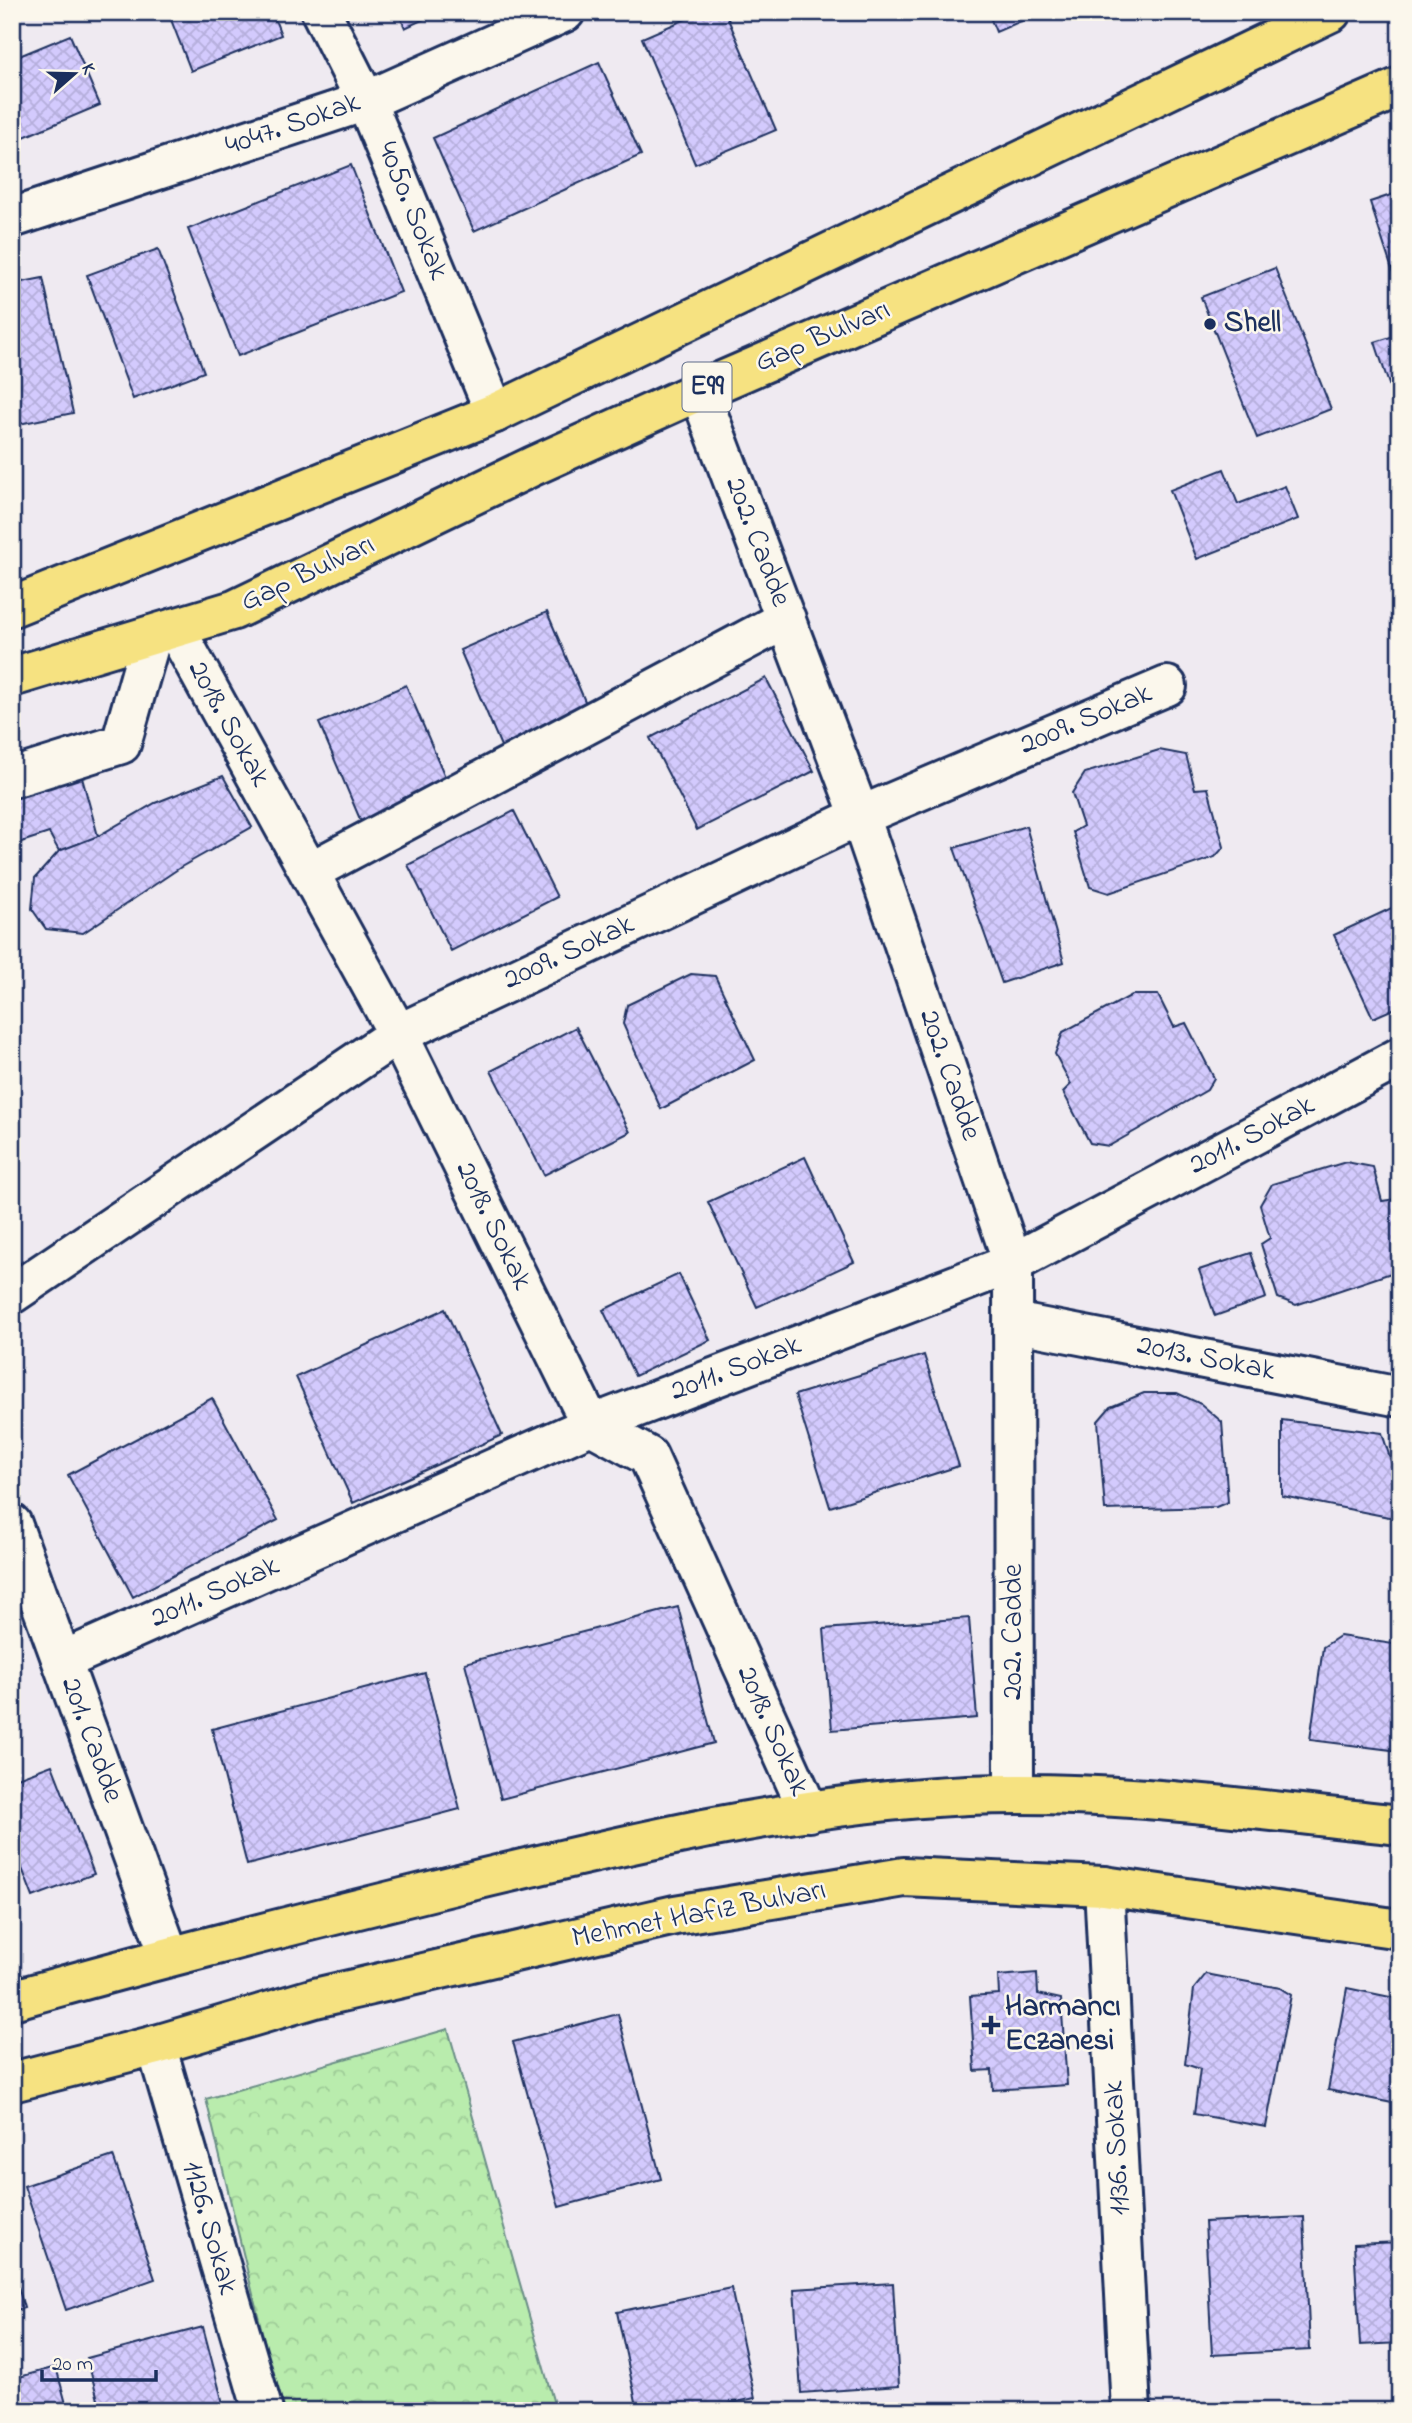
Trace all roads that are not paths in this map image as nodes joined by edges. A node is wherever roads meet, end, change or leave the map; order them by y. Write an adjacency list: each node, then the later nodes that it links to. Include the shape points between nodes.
1 (321, 12): 5 (street, 4050. Sokak)
2 (565, 12): 5 (street, 4047. Sokak)
3 (1331, 12): 8 (main road, E99)
4 (1400, 87): 7 (main road, Gap Bulvarı / E99)
5 (366, 101): 6 (street, 4047. Sokak); 8 (street, 4050. Sokak)
6 (12, 218)
7 (699, 391): 10 (street, 202. Cadde); 11 (main road, Gap Bulvarı / E99, via 234,610)
8 (495, 413): 9 (main road, E99)
9 (12, 607)
10 (786, 619): 15 (street, 202. Cadde); 16 (street)
11 (164, 631): 12 (main road, Gap Bulvarı / E99); 14 (street, via 121,744); 16 (street, 2018. Sokak)
12 (12, 677)
13 (1167, 686): 15 (street, 2009. Sokak)
14 (12, 778)
15 (860, 816): 17 (street, 2009. Sokak); 19 (street, 202. Cadde)
16 (309, 872): 17 (street, 2018. Sokak)
17 (398, 1034): 20 (street, 2009. Sokak); 23 (street, 2018. Sokak)
18 (1400, 1057): 19 (street, 2011. Sokak)
19 (1013, 1264): 21 (street, 202. Cadde); 23 (street, 2011. Sokak)
20 (12, 1294)
21 (1013, 1322): 22 (street, 2013. Sokak); 26 (street, 202. Cadde)
22 (1400, 1397)
23 (591, 1425): 25 (street, 2011. Sokak); 27 (street, 2018. Sokak, via 648,1456)
24 (12, 1524): 25 (street, 201. Cadde)
25 (62, 1661): 31 (street, 201. Cadde)
26 (1014, 1794): 27 (main road); 28 (main road, via 1168,1800)
27 (808, 1812): 31 (main road, via 587,1853)
28 (1400, 1825)
29 (1104, 1885): 30 (main road, Mehmet Hafız Bulvarı); 33 (main road, Mehmet Hafız Bulvarı, via 904,1877 715,1908 315,1998); 36 (street, 1136. Sokak)
30 (1400, 1929)
31 (169, 1955): 32 (main road)
32 (12, 2000)
33 (156, 2045): 34 (main road, Mehmet Hafız Bulvarı); 35 (street, 1126. Sokak)
34 (12, 2082)
35 (263, 2411)
36 (1131, 2411)

